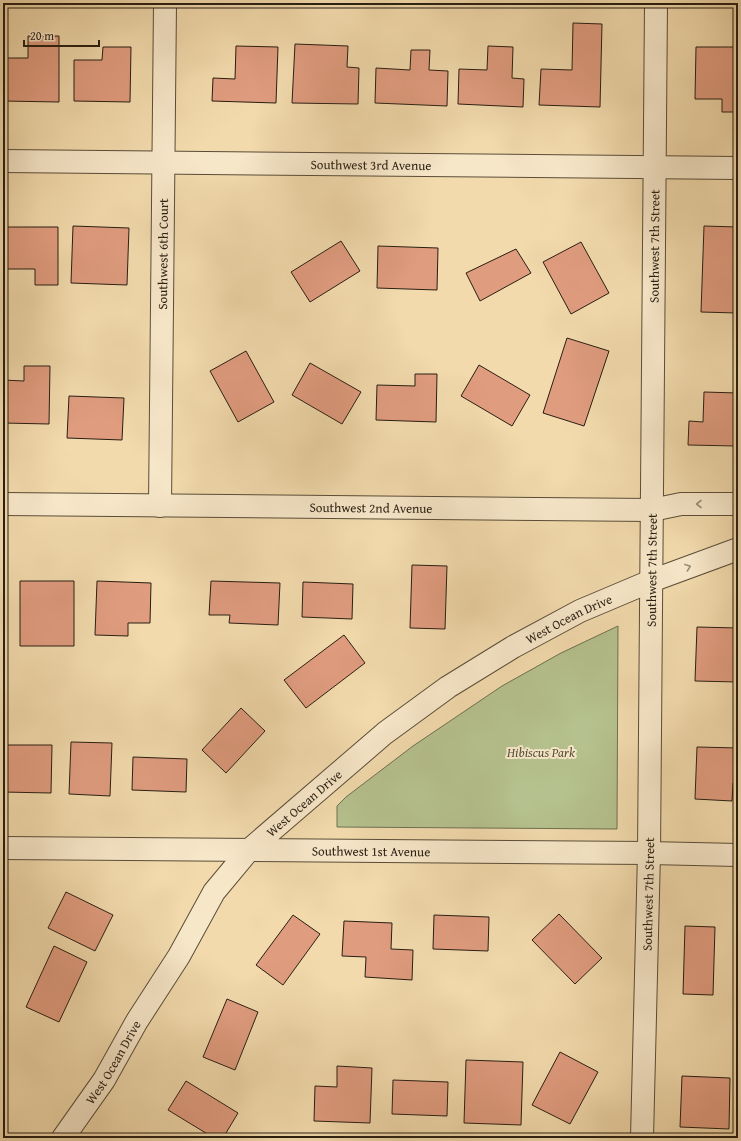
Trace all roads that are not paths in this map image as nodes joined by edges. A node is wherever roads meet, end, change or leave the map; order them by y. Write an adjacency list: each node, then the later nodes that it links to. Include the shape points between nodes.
1 (165, 3): 4 (street, Southwest 6th Court)
2 (656, 3): 5 (street, Southwest 7th Street)
3 (3, 161): 4 (street, Southwest 3rd Avenue)
4 (163, 163): 5 (street, Southwest 3rd Avenue); 9 (street, Southwest 6th Court)
5 (655, 167): 6 (street, Southwest 3rd Avenue); 10 (street, Southwest 7th Street)
6 (738, 168)
7 (3, 504): 9 (street, Southwest 2nd Avenue)
8 (738, 504): 10 (street, Southwest 2nd Avenue, one-way to 10, via 681,504)
9 (160, 506): 10 (street, Southwest 2nd Avenue)
10 (652, 510): 12 (street, Southwest 7th Street)
11 (738, 549): 12 (street, one-way to 11)
12 (651, 581): 14 (street, West Ocean Drive, via 580,611 513,646 448,688 385,733); 15 (street, Southwest 7th Street)
13 (3, 848): 14 (street, Southwest 1st Avenue)
14 (249, 850): 15 (street, Southwest 1st Avenue); 17 (street, West Ocean Drive, via 214,892 104,1080)
15 (649, 853): 16 (street, Southwest 1st Avenue); 18 (street, Southwest 7th Street)
16 (738, 855)
17 (63, 1138)
18 (642, 1138)

